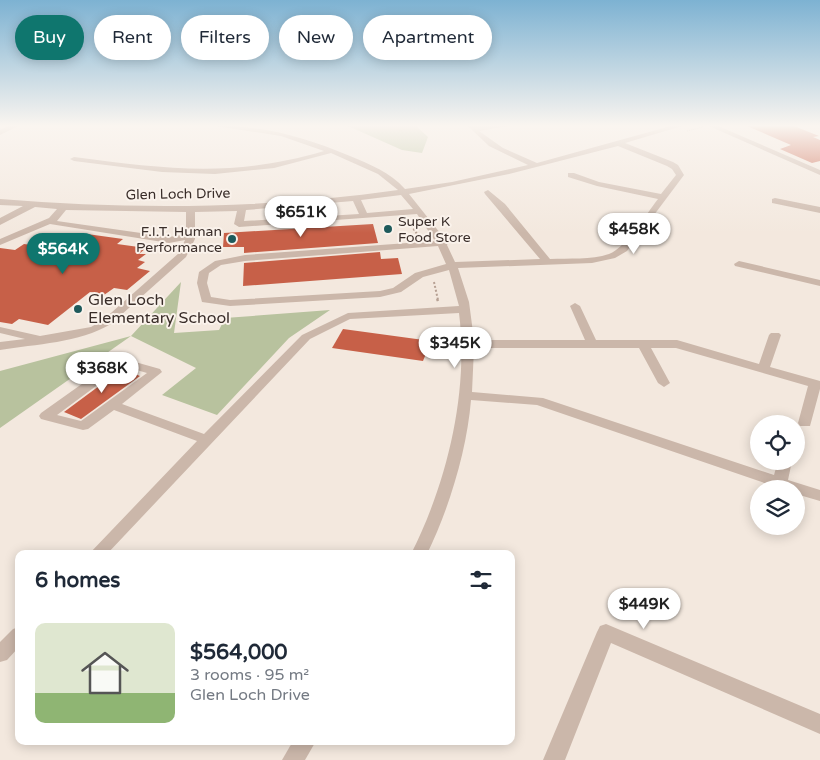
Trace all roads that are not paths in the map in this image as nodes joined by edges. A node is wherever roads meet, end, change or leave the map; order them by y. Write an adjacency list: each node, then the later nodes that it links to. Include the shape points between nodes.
1 (94, 161): 2 (street, via 162,170 215,172)
2 (293, 161)
3 (355, 161): 11 (street, via 386,175)
4 (527, 161): 8 (street)
5 (548, 161): 8 (street, Glen Loch Drive)
6 (663, 161): 13 (street, via 676,167 680,175)
7 (793, 161): 9 (street)
8 (535, 165): 11 (street, Glen Loch Drive)
9 (820, 173)
10 (571, 175): 13 (street, via 597,184)
11 (402, 192): 14 (street, Glen Loch Drive); 22 (street)
12 (488, 192): 29 (street)
13 (663, 197): 29 (street, via 624,249 612,256)
14 (356, 198): 19 (street, Glen Loch Drive); 23 (street)
15 (776, 201): 21 (street)
16 (0, 202): 17 (street, Glen Loch Drive)
17 (33, 205): 18 (street, Glen Loch Drive); 25 (street)
18 (64, 207): 20 (street, Glen Loch Drive); 24 (street)
19 (242, 207): 20 (street, Glen Loch Drive); 23 (street, via 239,224)
20 (190, 209): 26 (street)
21 (820, 210)
22 (420, 211): 23 (street); 28 (street)
23 (364, 216)
24 (52, 220): 26 (street, via 54,223 160,239 176,240); 27 (street)
25 (0, 222)
26 (190, 236): 37 (street, via 183,255 107,322 83,333)
27 (0, 242)
28 (443, 243): 31 (street); 31 (street, via 245,258 218,263 204,272 202,283 206,300 230,303 380,294 397,290 431,271)
29 (548, 262): 31 (street)
30 (739, 264): 32 (street)
31 (454, 265): 34 (street)
32 (820, 283)
33 (575, 306): 39 (street)
34 (464, 309): 38 (street); 48 (street, via 348,316 306,337)
35 (0, 330): 37 (street)
36 (775, 335): 42 (street)
37 (42, 339): 41 (street)
38 (470, 344): 39 (street); 45 (street)
39 (592, 344): 40 (street)
40 (643, 344): 42 (street, via 677,344); 43 (street)
41 (0, 346)
42 (763, 368): 44 (street)
43 (664, 383)
44 (818, 384): 47 (street)
45 (467, 396): 49 (street, via 538,401); 53 (street, via 460,438 440,505)
46 (112, 405): 46 (street, via 156,372 121,362 46,416 83,426); 48 (street)
47 (805, 420)
48 (207, 440): 52 (street)
49 (774, 480)
50 (805, 491): 51 (street)
51 (820, 496)
52 (101, 550)
53 (421, 550)
54 (15, 639): 55 (street)
55 (0, 654)
56 (820, 724): 59 (street, via 606,632)
57 (303, 745): 58 (street)
58 (293, 760)
59 (554, 760)

